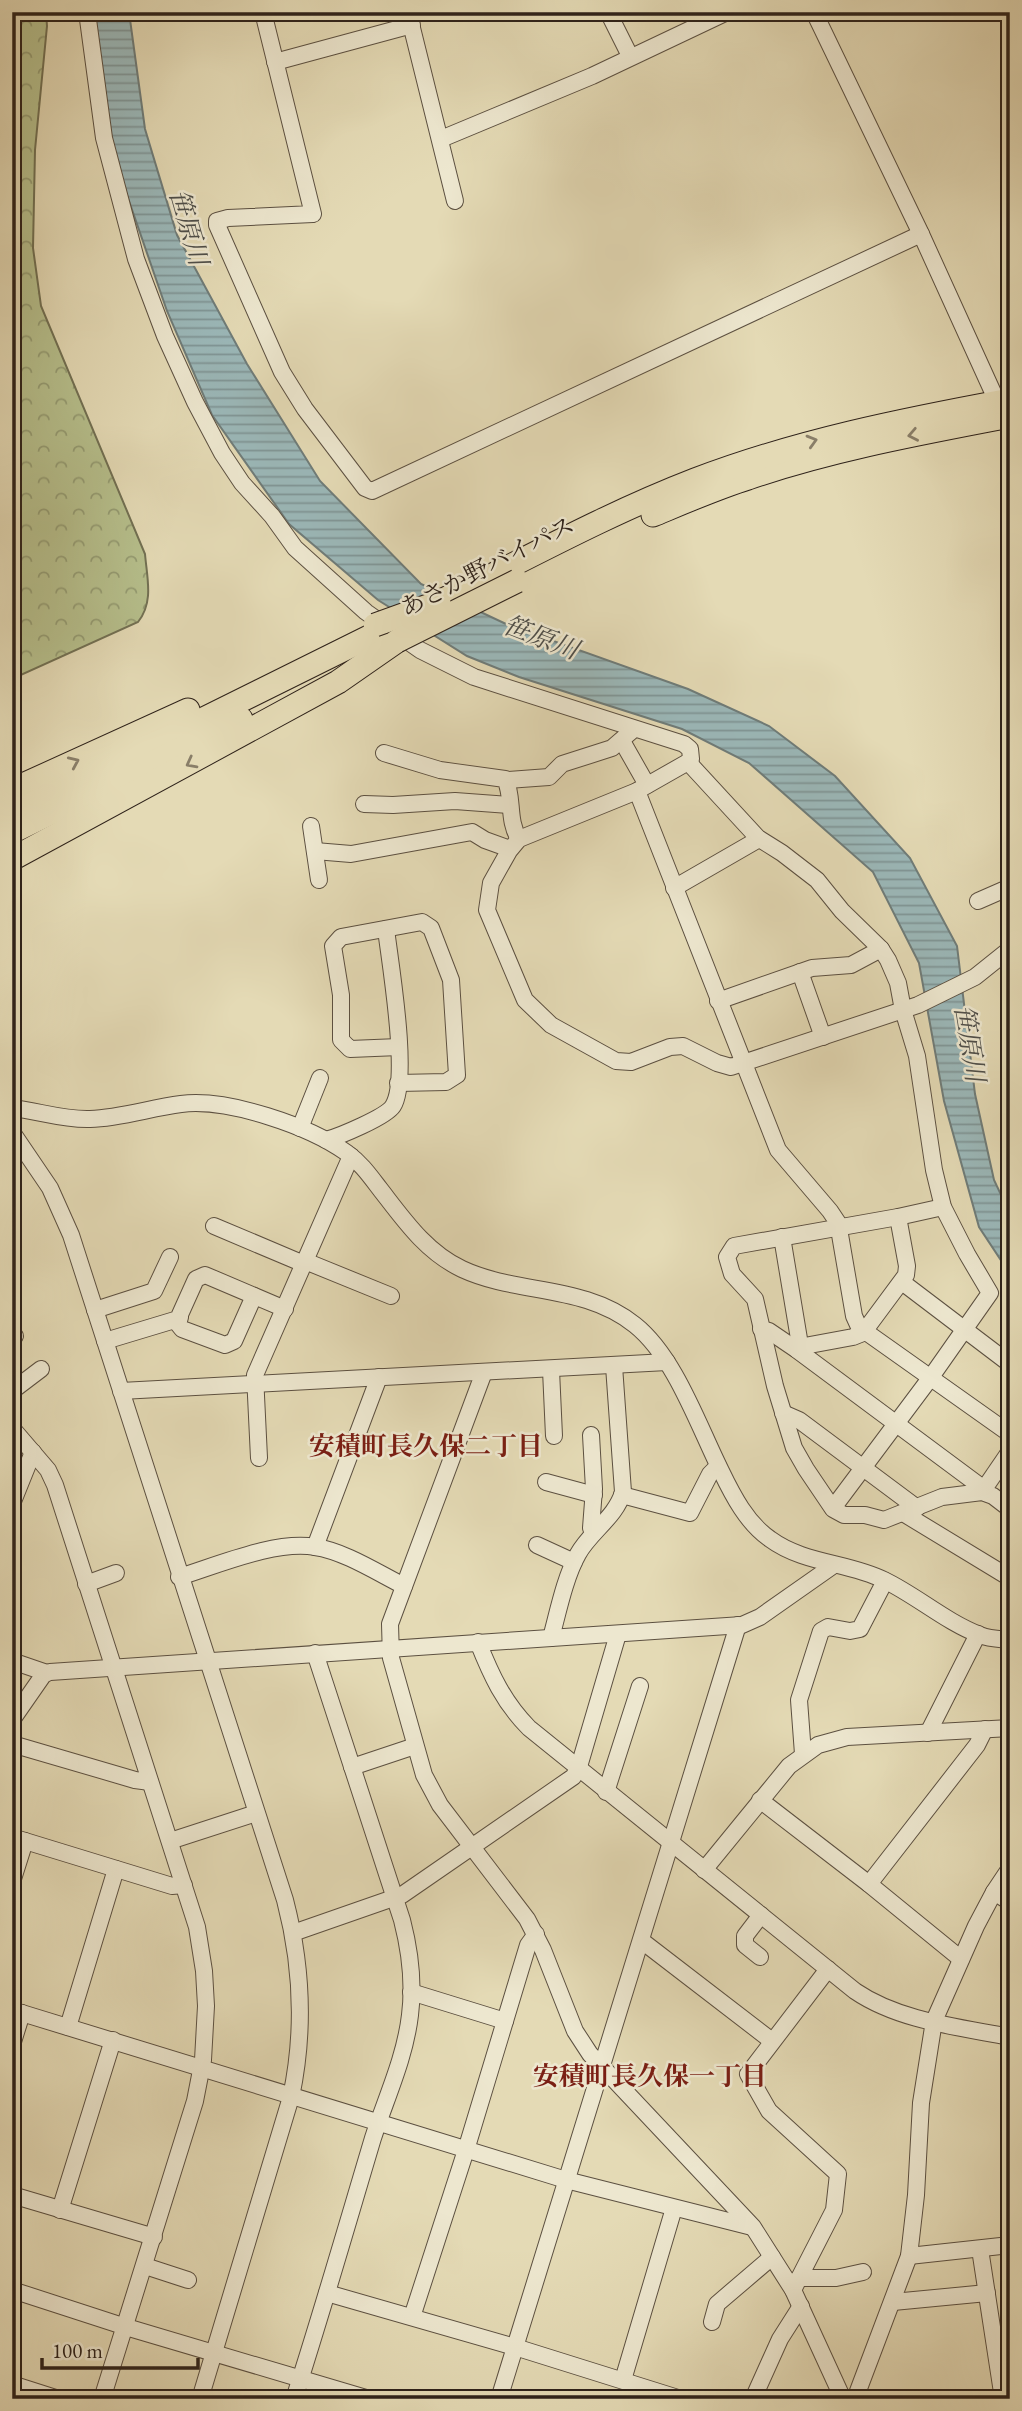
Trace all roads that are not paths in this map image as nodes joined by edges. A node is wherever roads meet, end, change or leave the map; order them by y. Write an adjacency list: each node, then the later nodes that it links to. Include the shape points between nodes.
1 (87, 12): 15 (street, via 104,138 136,259 195,402 242,483 295,548 366,612 419,650 474,677)
2 (263, 12): 8 (street)
3 (608, 12): 7 (street)
4 (727, 12): 7 (street)
5 (814, 12): 11 (street)
6 (410, 19): 8 (street); 9 (street)
7 (630, 56): 9 (street)
8 (275, 62): 11 (street, via 313,214 228,218 216,225 282,372 305,409 365,488 372,491)
9 (441, 139): 10 (street)
10 (455, 201)
11 (920, 234): 12 (street)
12 (1006, 413): 13 (highway, あさか野バイパス, via 748,477)
13 (509, 576): 14 (highway, あさか野バイパス, bridge); 14 (highway, あさか野バイパス, bridge, via 439,602)
14 (384, 632): 21 (highway, one-way to 14); 24 (highway, あさか野バイパス); 26 (highway, あさか野バイパス, via 335,674); 30 (highway, one-way to 30, via 338,682)
15 (634, 729): 16 (street); 18 (street, via 684,744 692,754)
16 (622, 741): 19 (street, via 609,750 562,764 547,778); 20 (street)
17 (384, 753): 19 (street, via 440,770)
18 (688, 762): 20 (street); 27 (street)
19 (507, 780): 23 (street)
20 (642, 788): 28 (street); 33 (street)
21 (12, 790)
22 (364, 804): 23 (street, via 455,801)
23 (509, 805): 28 (street)
24 (12, 814)
25 (311, 826): 29 (street)
26 (12, 832)
27 (759, 839): 33 (street); 36 (street, via 817,880)
28 (515, 844): 29 (street, via 485,840 472,832 351,854); 43 (street, via 491,883 487,910 525,1000 551,1025 616,1061 631,1062 683,1046 718,1063)
29 (315, 851): 31 (street)
30 (12, 859)
31 (319, 880)
32 (1010, 887): 34 (street)
33 (674, 888): 39 (street)
34 (978, 901)
35 (386, 929): 42 (street); 42 (street, via 341,937 333,946 341,995 341,1038 350,1049); 45 (street, via 420,922 430,925 451,980 455,1009 455,1077 446,1082)
36 (881, 949): 38 (street, via 850,965); 40 (street, via 895,974)
37 (1010, 949): 40 (street, via 962,985)
38 (800, 972): 39 (street); 41 (street)
39 (718, 1001): 43 (street)
40 (903, 1010): 41 (street); 51 (street, via 917,1056)
41 (823, 1037): 43 (street)
42 (399, 1047): 45 (street)
43 (743, 1065): 54 (street, via 778,1150)
44 (320, 1078): 47 (street)
45 (398, 1083): 49 (street, via 390,1110)
46 (12, 1108): 47 (street, via 87,1119 204,1103)
47 (300, 1128): 49 (street)
48 (12, 1132): 62 (street, via 58,1204)
49 (326, 1140): 50 (street)
50 (351, 1156): 57 (street); 69 (street, via 412,1232 446,1259 478,1275 606,1306 647,1335)
51 (943, 1207): 52 (street); 65 (street, via 990,1293)
52 (898, 1217): 54 (street); 58 (street, via 907,1270)
53 (214, 1226): 57 (street)
54 (839, 1227): 55 (street); 66 (street, via 854,1316)
55 (782, 1237): 64 (street, via 734,1246 727,1256 732,1274 755,1299); 68 (street)
56 (170, 1257): 62 (street, via 154,1291)
57 (304, 1262): 60 (street); 61 (street)
58 (902, 1282): 65 (street); 66 (street)
59 (254, 1296): 61 (street); 63 (street, via 205,1275 197,1278); 63 (street, via 234,1341 225,1345 182,1329)
60 (391, 1296)
61 (285, 1309): 77 (street)
62 (95, 1310): 67 (street)
63 (180, 1317): 67 (street)
64 (761, 1329): 68 (street); 80 (street)
65 (964, 1329): 70 (street); 76 (street)
66 (865, 1331): 68 (street); 76 (street)
67 (105, 1341): 79 (street)
68 (798, 1349): 81 (street)
69 (667, 1362): 71 (street); 89 (street)
70 (1010, 1364)
71 (614, 1366): 73 (street); 94 (street)
72 (41, 1369): 78 (street)
73 (551, 1370): 74 (street); 85 (street)
74 (484, 1372): 75 (street); 109 (street)
75 (379, 1377): 77 (street); 101 (street)
76 (931, 1377): 81 (street); 83 (street)
77 (255, 1385): 79 (street); 88 (street)
78 (12, 1391)
79 (121, 1391): 105 (street)
80 (783, 1413): 90 (street); 96 (street, via 794,1448)
81 (895, 1424): 90 (street); 92 (street)
82 (12, 1428): 87 (street)
83 (1010, 1434)
84 (591, 1435): 93 (street)
85 (554, 1436)
86 (1010, 1451): 92 (street)
87 (33, 1452): 95 (street); 108 (street, via 55,1485)
88 (259, 1458)
89 (718, 1466): 94 (street, via 690,1513); 103 (street, via 742,1509 762,1533 789,1550)
90 (863, 1467): 96 (street); 98 (street)
91 (546, 1482): 93 (street)
92 (983, 1490): 97 (street); 98 (street, via 942,1497)
93 (594, 1495): 99 (street)
94 (622, 1495): 99 (street)
95 (12, 1504)
96 (833, 1508): 98 (street, via 844,1515 881,1520)
97 (1010, 1509)
98 (910, 1510): 106 (street)
99 (593, 1533): 102 (street)
100 (537, 1545): 102 (street)
101 (315, 1546): 105 (street, via 282,1546); 109 (street)
102 (574, 1562): 113 (street)
103 (834, 1565): 107 (street); 110 (street, via 760,1617)
104 (116, 1573): 108 (street)
105 (179, 1577): 119 (street)
106 (1010, 1578)
107 (885, 1581): 112 (street); 129 (street, via 860,1629 828,1627 821,1631 799,1700)
108 (86, 1584): 120 (street)
109 (404, 1586): 116 (street, via 390,1625)
110 (738, 1625): 111 (street); 138 (street)
111 (618, 1634): 113 (street); 131 (street)
112 (978, 1634): 114 (street); 126 (street)
113 (551, 1638): 115 (street)
114 (1010, 1640)
115 (478, 1643): 116 (street); 131 (street, via 494,1682 515,1714)
116 (390, 1648): 117 (street); 128 (street)
117 (315, 1653): 119 (street); 130 (street)
118 (12, 1661): 121 (street)
119 (207, 1661): 120 (street); 135 (street)
120 (112, 1668): 121 (street); 132 (street)
121 (47, 1673): 123 (street)
122 (640, 1686): 133 (street)
123 (12, 1720)
124 (1010, 1728): 125 (street)
125 (985, 1729): 126 (street); 144 (street)
126 (928, 1733): 129 (street, via 847,1737)
127 (12, 1744): 132 (street)
128 (415, 1746): 130 (street); 139 (street, via 432,1792)
129 (803, 1754): 134 (street)
130 (352, 1768): 147 (street)
131 (578, 1769): 133 (street); 139 (street, via 572,1778)
132 (150, 1782): 137 (street)
133 (607, 1793): 138 (street)
134 (760, 1800): 142 (street); 144 (street)
135 (256, 1813): 137 (street); 150 (street)
136 (19, 1839): 141 (street); 143 (street)
137 (170, 1840): 145 (street)
138 (671, 1844): 142 (street); 152 (street)
139 (473, 1847): 147 (street); 151 (street)
140 (1010, 1868): 146 (street)
141 (116, 1869): 145 (street, via 172,1886); 160 (street)
142 (704, 1870): 149 (street)
143 (12, 1882)
144 (869, 1884): 154 (street)
145 (184, 1885): 165 (street, via 204,1971)
146 (994, 1892): 148 (street); 154 (street)
147 (395, 1899): 150 (street); 156 (street, via 409,1949)
148 (1010, 1902)
149 (761, 1915): 153 (street, via 745,1936 745,1945); 155 (street)
150 (293, 1933): 167 (street, via 300,2011)
151 (536, 1934): 158 (street, via 528,1945); 166 (street, via 575,2032)
152 (642, 1941): 163 (street); 166 (street)
153 (760, 1957)
154 (961, 1959): 159 (street)
155 (828, 1969): 159 (street, via 872,2002); 163 (street)
156 (411, 1992): 158 (street); 168 (street, via 407,2031)
157 (17, 2012): 160 (street); 164 (street)
158 (505, 2021): 169 (street)
159 (934, 2021): 161 (street); 178 (street, via 922,2092)
160 (68, 2027): 162 (street)
161 (1010, 2037)
162 (113, 2040): 165 (street); 173 (street)
163 (772, 2041): 183 (street, via 748,2074 769,2111 838,2174 834,2210)
164 (12, 2046)
165 (202, 2067): 167 (street); 175 (street)
166 (601, 2068): 170 (street); 174 (street)
167 (291, 2097): 168 (street); 193 (street)
168 (378, 2123): 169 (street); 185 (street)
169 (466, 2150): 170 (street); 189 (street)
170 (566, 2179): 172 (street); 192 (street)
171 (12, 2195): 173 (street)
172 (674, 2208): 174 (street); 196 (street)
173 (60, 2210): 175 (street)
174 (753, 2227): 179 (street)
175 (154, 2237): 180 (street)
176 (1010, 2245): 177 (street)
177 (980, 2249): 178 (street); 186 (street)
178 (909, 2256): 187 (street)
179 (772, 2257): 183 (street); 190 (street, via 717,2304)
180 (145, 2266): 182 (street); 191 (street)
181 (863, 2272): 183 (street)
182 (188, 2280)
183 (796, 2284): 188 (street)
184 (12, 2290): 191 (street)
185 (327, 2293): 189 (street); 195 (street)
186 (987, 2293): 187 (street); 194 (street)
187 (893, 2302): 207 (street)
188 (801, 2306): 205 (street, via 780,2339); 206 (street)
189 (412, 2317): 192 (street)
190 (712, 2322)
191 (125, 2327): 193 (street); 199 (street)
192 (515, 2347): 196 (street); 203 (street)
193 (213, 2353): 195 (street); 200 (street)
194 (1004, 2371): 208 (street)
195 (300, 2377): 201 (street); 202 (street)
196 (623, 2380): 204 (street)
197 (12, 2384): 198 (street)
198 (59, 2399)
199 (103, 2399)
200 (200, 2399)
201 (293, 2399)
202 (369, 2399)
203 (499, 2399)
204 (681, 2399)
205 (753, 2399)
206 (843, 2399)
207 (855, 2399)
208 (1003, 2399)

